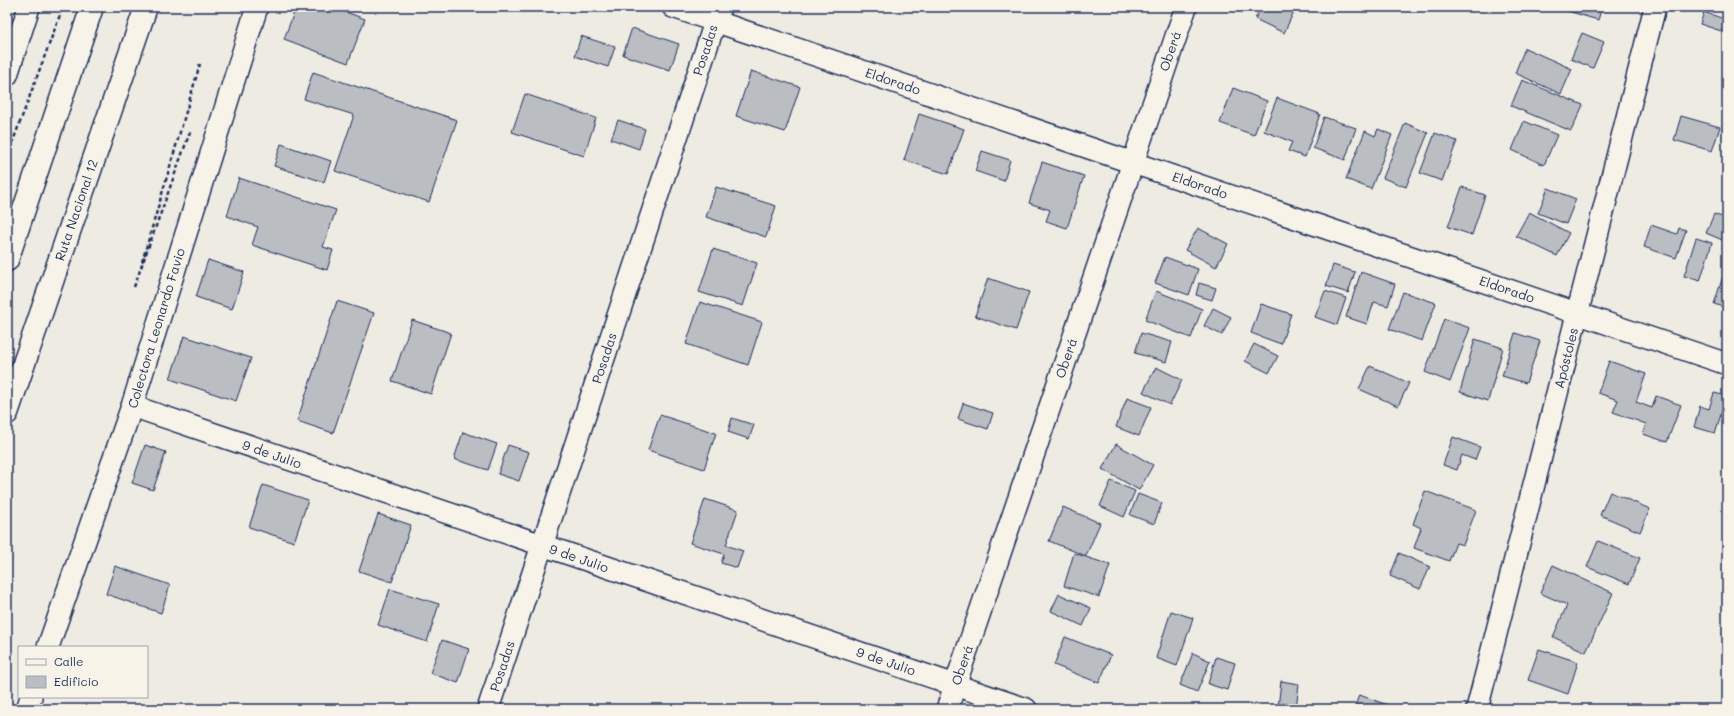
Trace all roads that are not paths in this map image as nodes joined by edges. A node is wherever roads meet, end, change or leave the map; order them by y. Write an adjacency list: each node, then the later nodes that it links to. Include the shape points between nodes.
1 (29, 7): 9 (street)
2 (92, 7): 11 (highway)
3 (146, 7): 15 (highway, Ruta Nacional 12)
4 (257, 7): 14 (street, Colectora Leonardo Favio)
5 (673, 7): 8 (street, Eldorado)
6 (1186, 7): 10 (street, Oberá)
7 (1655, 7): 12 (street, Apóstoles)
8 (717, 14): 10 (street, Eldorado); 16 (street, Posadas)
9 (7, 75)
10 (1133, 163): 12 (street, Eldorado); 18 (street, Oberá)
11 (7, 260)
12 (1578, 313): 13 (street, Eldorado); 24 (street, Apóstoles)
13 (1727, 364)
14 (132, 406): 16 (street, 9 de Julio); 17 (street, Colectora Leonardo Favio)
15 (7, 413)
16 (542, 545): 18 (street, 9 de Julio); 21 (street, Posadas)
17 (48, 646)
18 (955, 685): 22 (street, Oberá); 23 (street, 9 de Julio)
19 (31, 698): 20 (street)
20 (27, 709)
21 (488, 709)
22 (947, 709)
23 (1026, 709)
24 (1477, 709)

